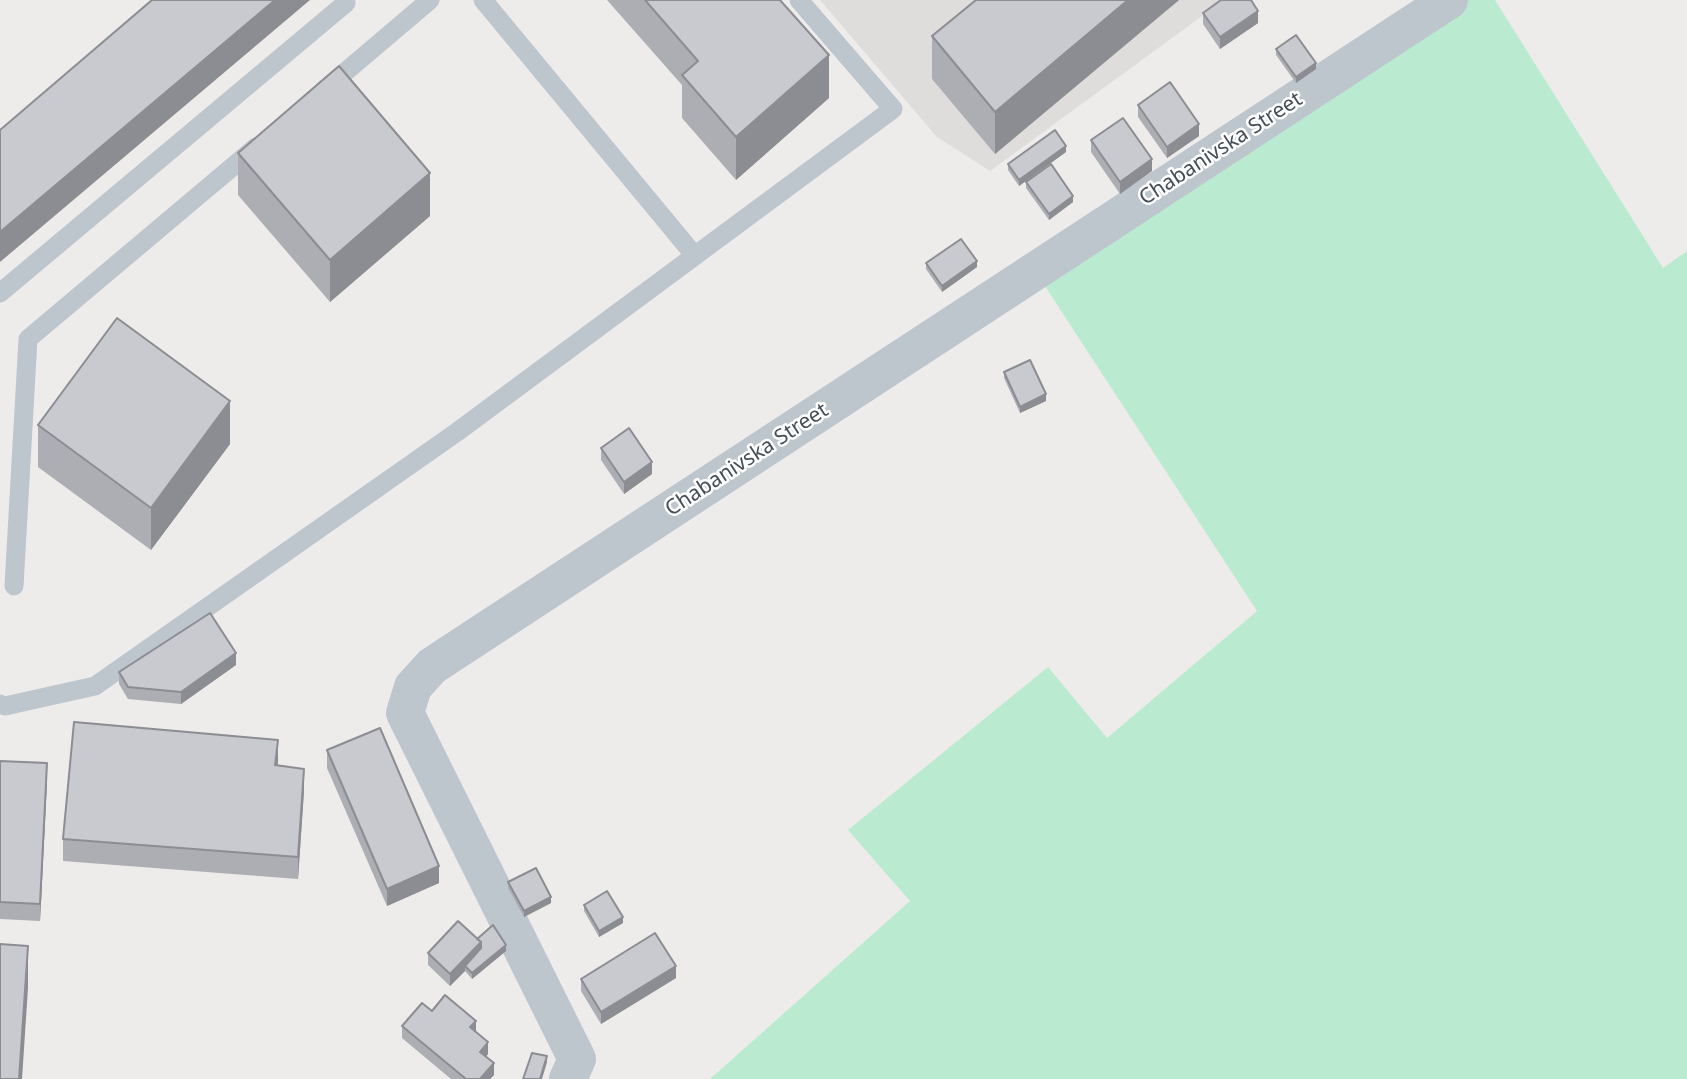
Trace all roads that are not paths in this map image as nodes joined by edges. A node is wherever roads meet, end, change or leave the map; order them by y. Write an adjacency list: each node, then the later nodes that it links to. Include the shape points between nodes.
1 (430, 0): 6 (lane)
2 (483, 0): 8 (lane)
3 (799, 0): 8 (lane, via 893,109)
4 (1449, 0): 12 (street, Chabanivska Street, via 432,666 414,687 405,713 577,1059)
5 (346, 3): 9 (lane)
6 (314, 98)
7 (272, 134): 10 (lane, via 28,339)
8 (695, 256): 11 (lane, via 457,432 94,686)
9 (0, 293)
10 (14, 586)
11 (2, 707)
12 (568, 1079)

